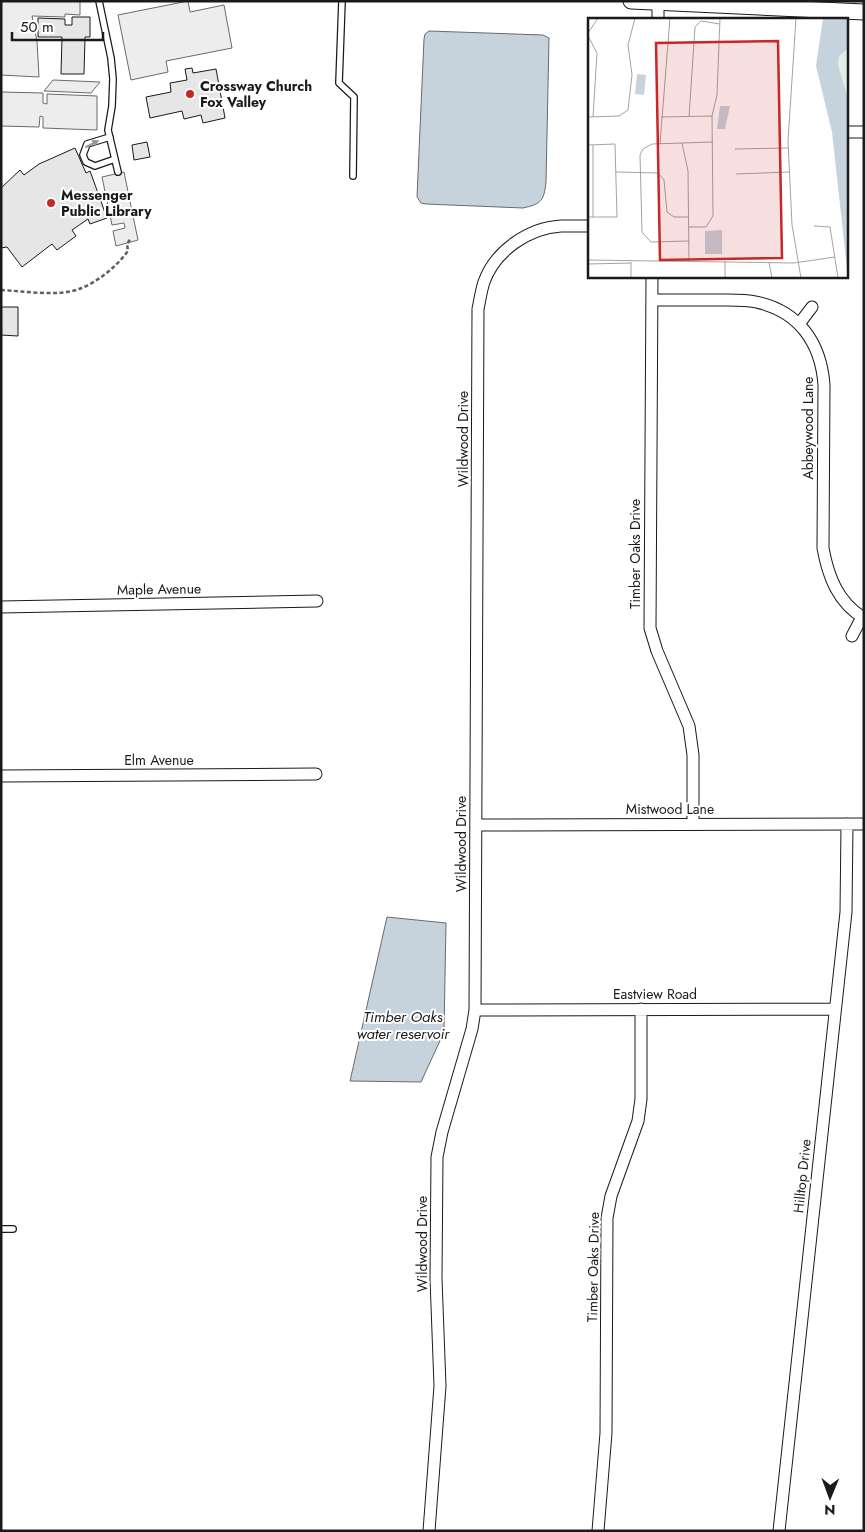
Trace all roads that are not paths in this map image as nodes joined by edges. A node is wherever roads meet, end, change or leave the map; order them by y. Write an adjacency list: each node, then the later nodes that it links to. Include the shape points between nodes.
1 (98, 1): 9 (lane, via 113,79)
2 (342, 1): 12 (lane, via 339,82 354,98)
3 (632, 1): 4 (street)
4 (658, 3): 5 (street); 6 (street)
5 (864, 12)
6 (658, 18)
7 (848, 132): 8 (street)
8 (864, 132)
9 (110, 137): 10 (lane); 10 (lane, one-way to 9, via 95,166 86,162 83,155 87,144)
10 (115, 159): 11 (lane)
11 (118, 172)
12 (353, 176)
13 (588, 226): 27 (street, Wildwood Drive, via 560,226 536,231 513,244 492,264 483,283 478,309)
14 (652, 278): 15 (street, Timber Oaks Drive)
15 (652, 300): 17 (street, Abbeywood Lane, via 757,302 780,310); 24 (street, Timber Oaks Drive, via 650,628 689,726 693,755)
16 (812, 307): 17 (street)
17 (799, 324): 20 (street, Abbeywood Lane, via 810,337 823,367 823,548 826,567 833,586 851,609)
18 (317, 601): 19 (street, Maple Avenue)
19 (1, 607)
20 (863, 617): 21 (street)
21 (852, 636)
22 (316, 774): 23 (street, Elm Avenue)
23 (1, 776)
24 (693, 824): 25 (street, Mistwood Lane); 27 (street, Mistwood Lane)
25 (847, 824): 26 (street, Mistwood Lane); 29 (street, Hilltop Drive, via 846,912)
26 (864, 824)
27 (476, 826): 30 (street, Wildwood Drive)
28 (641, 1009): 29 (street, Eastview Road); 30 (street, Eastview Road); 34 (street, Timber Oaks Drive, via 638,1121 611,1196 608,1218 606,1433)
29 (835, 1009): 35 (street, Hilltop Drive)
30 (475, 1010): 33 (street, Wildwood Drive, via 437,1157 436,1279 440,1386)
31 (1, 1229): 32 (lane)
32 (13, 1229)
33 (429, 1531)
34 (598, 1531)
35 (779, 1531)

